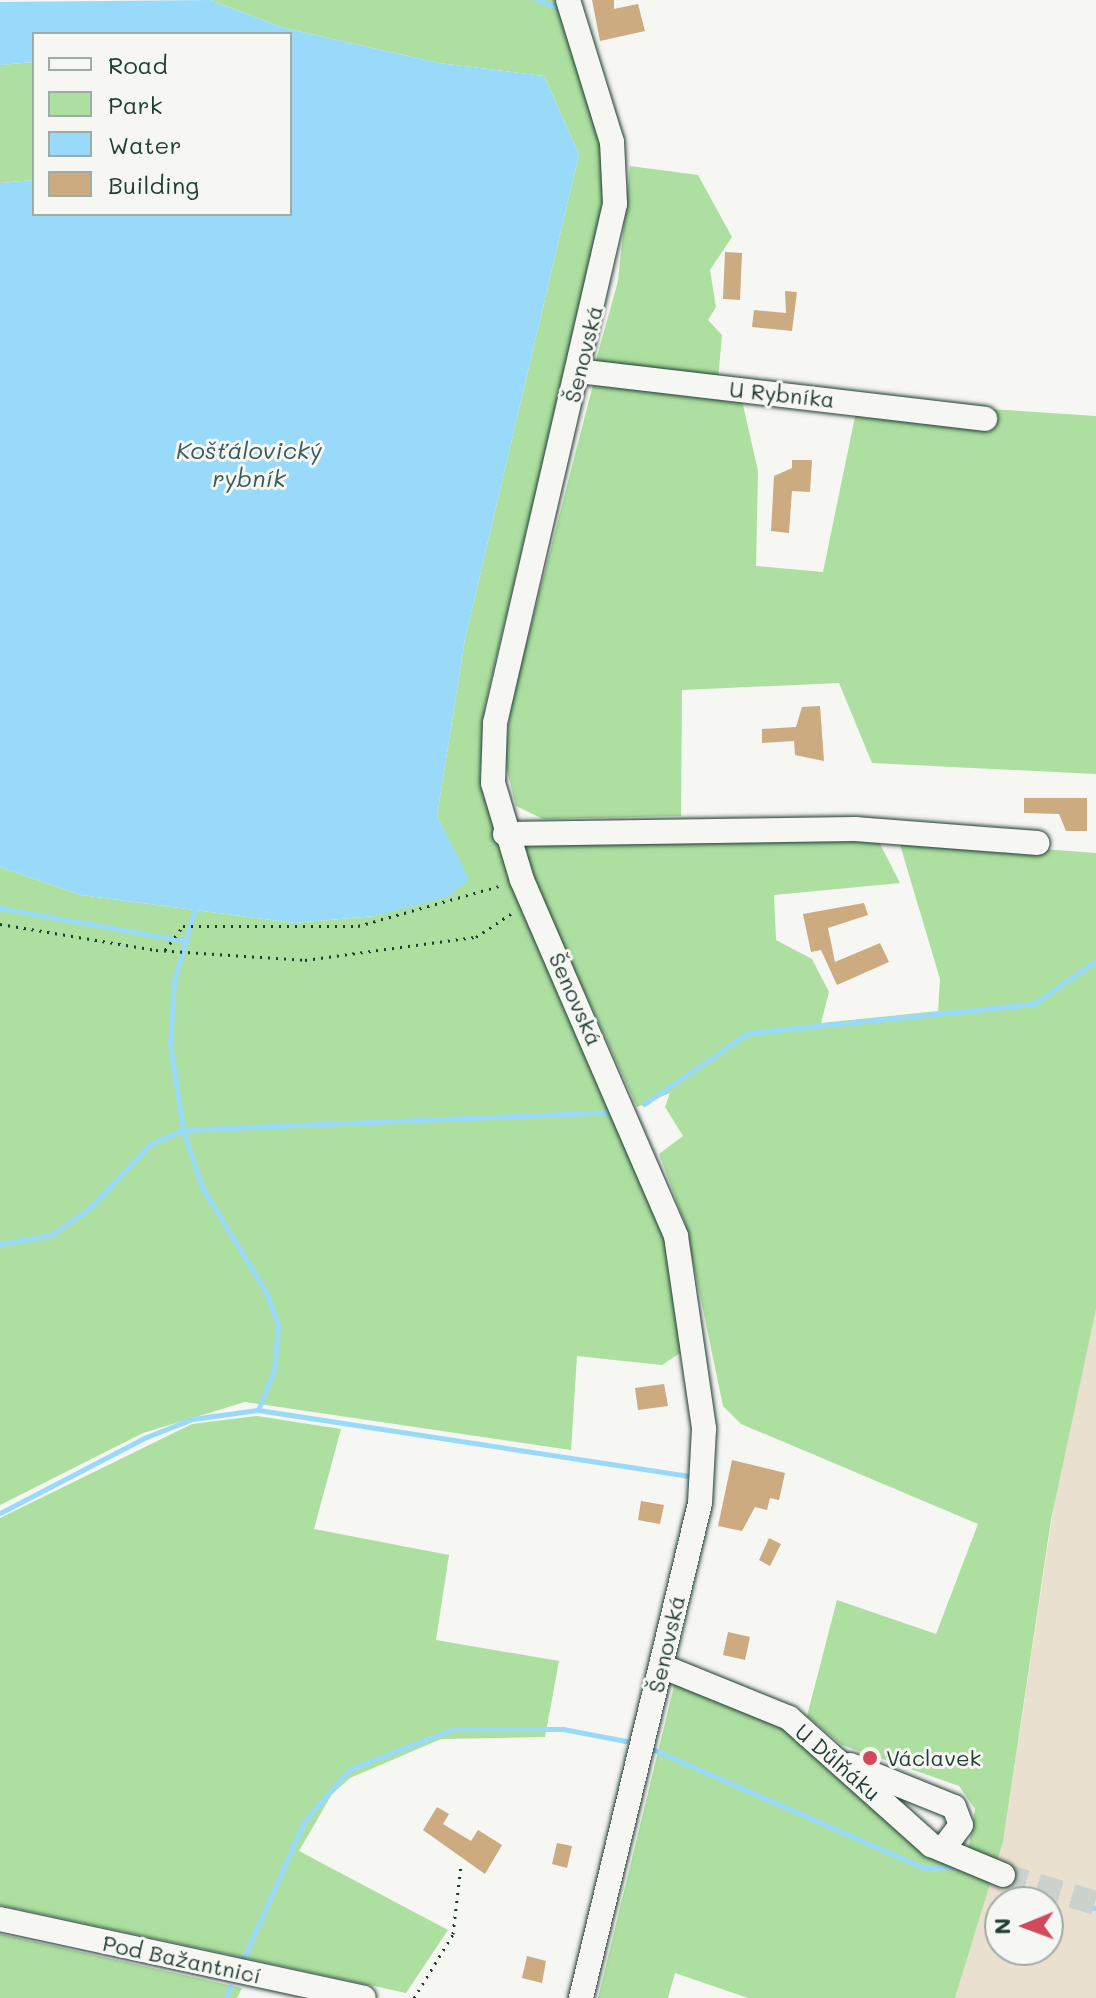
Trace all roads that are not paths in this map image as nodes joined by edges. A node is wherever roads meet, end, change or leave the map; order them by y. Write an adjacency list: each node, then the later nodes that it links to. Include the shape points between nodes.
1 (568, 0): 2 (street, Šenovská, via 616,169 611,242)
2 (578, 371): 3 (street, U Rybníka); 4 (street, Šenovská, via 495,723 493,783)
3 (985, 419)
4 (505, 834): 5 (street, via 855,829); 6 (street, Šenovská, via 660,1189 687,1289 705,1471)
5 (1037, 843)
6 (661, 1666): 7 (street, U Důlňáku, via 789,1718); 12 (street, Šenovská)
7 (844, 1763): 8 (street, U Důlňáku); 8 (street, via 950,1803 961,1825)
8 (942, 1850): 9 (street, U Důlňáku)
9 (1003, 1875)
10 (0, 1919): 11 (street, Pod Bažantnicí)
11 (364, 1998)
12 (581, 1998)

